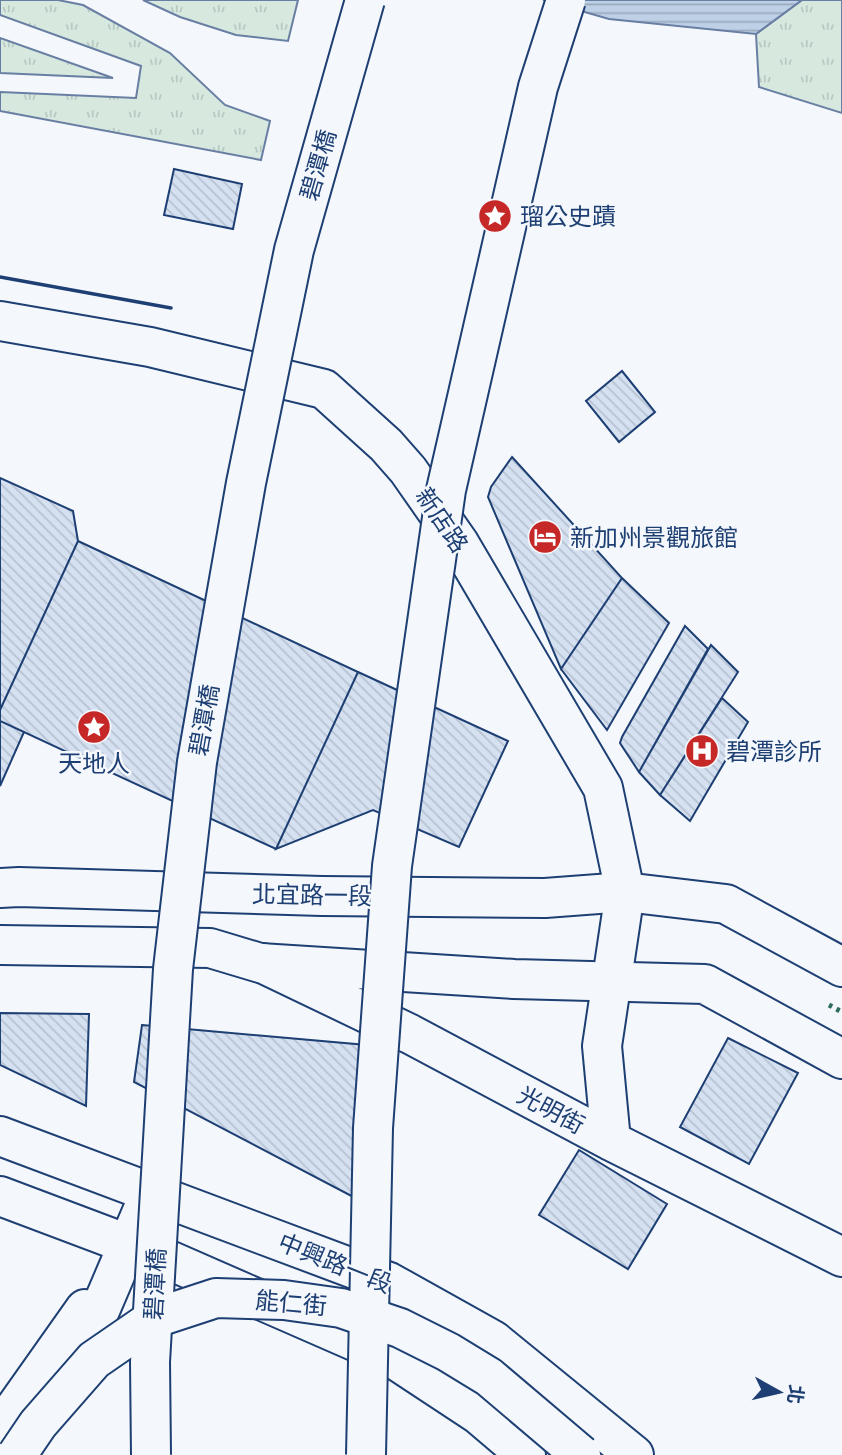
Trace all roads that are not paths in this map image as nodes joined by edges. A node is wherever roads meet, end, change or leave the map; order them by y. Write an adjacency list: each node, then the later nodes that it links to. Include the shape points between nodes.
1 (365, 0): 20 (main road, 碧潭橋, bridge, via 294,250 246,483 197,762 173,969 150,1362)
2 (566, 0): 21 (main road, bridge, via 538,88 446,490 392,866 373,1128)
3 (0, 321): 5 (main road, 新店路, via 150,347 324,388 408,470 459,542 603,788)
4 (0, 888): 5 (main road, 北宜路一段, via 545,898)
5 (625, 892): 8 (main road, 北宜路一段, via 726,904); 9 (main road, 新店路)
6 (0, 945): 7 (main road, via 210,948)
7 (260, 962): 9 (main road); 12 (main road, 光明街, via 411,1034)
8 (842, 967)
9 (611, 981): 10 (main road, via 705,984); 12 (main road, 新店路, via 603,1046)
10 (842, 1059)
11 (0, 1136): 13 (main road, 中興路一段)
12 (611, 1141): 16 (main road, 光明街)
13 (150, 1192): 15 (main road); 24 (main road, 中興路一段, via 389,1282 492,1340)
14 (0, 1196): 15 (main road)
15 (124, 1255): 17 (main road); 19 (main road); 22 (main road, via 174,1262 391,1357 479,1415)
16 (842, 1257)
17 (0, 1429)
18 (17, 1455): 23 (main road, 能仁街, bridge, via 94,1360 155,1318 216,1298 341,1308 400,1328 489,1377)
19 (35, 1455)
20 (151, 1455)
21 (366, 1455)
22 (526, 1455)
23 (581, 1455)
24 (634, 1455)

